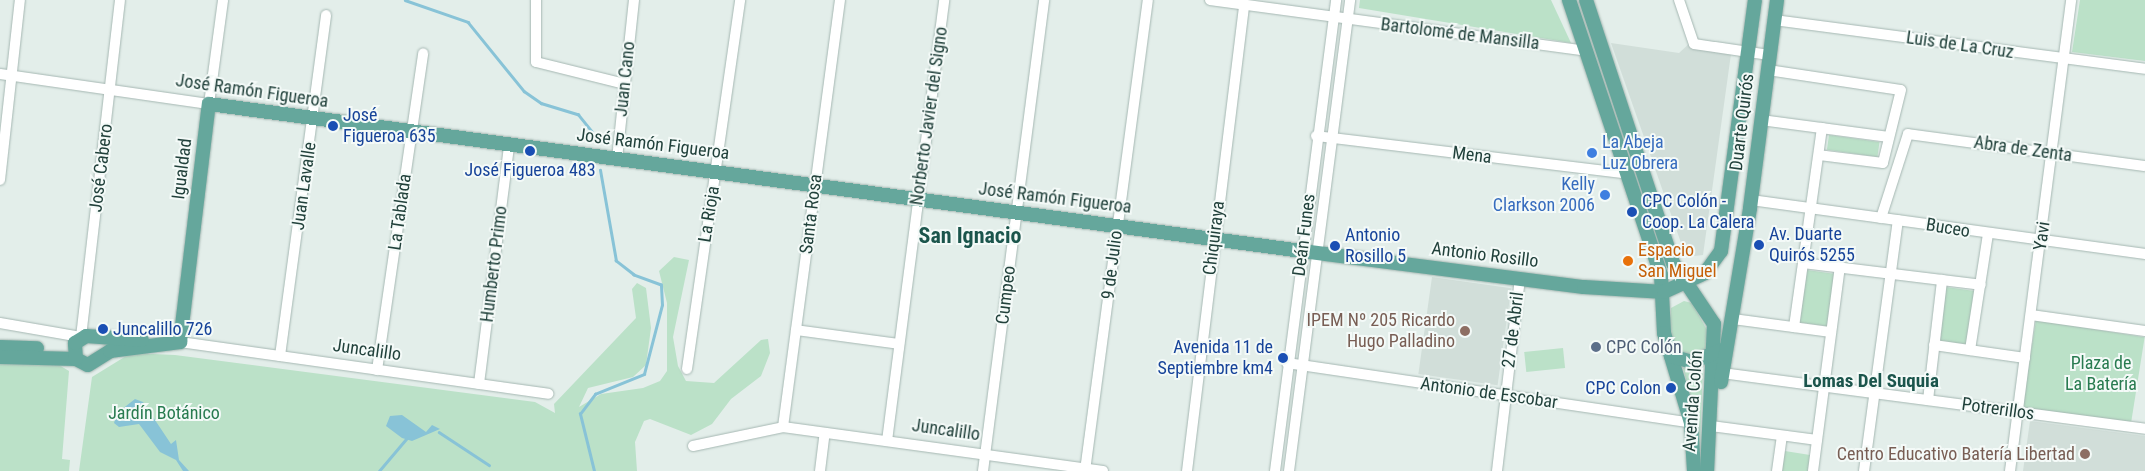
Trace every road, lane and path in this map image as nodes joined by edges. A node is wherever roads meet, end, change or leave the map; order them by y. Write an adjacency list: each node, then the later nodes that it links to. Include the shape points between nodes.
1 (20, 0): 33 (street)
2 (120, 0): 35 (street, José Cabero)
3 (223, 0): 36 (street, Igualdad)
4 (536, 0): 34 (street, via 536,62)
5 (634, 0): 34 (street, Juan Cano)
6 (740, 0): 49 (street, La Rioja)
7 (840, 0): 52 (street, Santa Rosa)
8 (944, 0): 53 (street, Norberto Javier del Signo)
9 (1044, 0): 56 (street, Cumpeo)
10 (1148, 0): 59 (street, 9 de Julio)
11 (1210, 0): 20 (street, Bartolomé de Mansilla)
12 (1336, 0): 22 (street, Deán Funes)
13 (1350, 0): 23 (street, Deán Funes)
14 (1569, 0): 25 (main road, Avenida Colón)
15 (1586, 0): 71 (main road, Avenida Colón, via 1673,263)
16 (1679, 0): 26 (street, via 1691,42)
17 (1755, 0): 26 (main road, Duarte Quirós)
18 (1777, 0): 24 (main road, Duarte Quirós)
19 (2071, 0): 29 (street, Yavi)
20 (1244, 5): 22 (street, Bartolomé de Mansilla); 61 (street, Chiquiraya)
21 (326, 15): 37 (street, Juan Lavalle)
22 (1333, 18): 23 (street, Bartolomé de Mansilla); 41 (street, Deán Funes)
23 (1348, 20): 25 (street, Bartolomé de Mansilla); 43 (street, Deán Funes)
24 (1774, 20): 28 (main road, Duarte Quirós); 29 (street, Luis de La Cruz)
25 (1587, 50): 50 (main road, Avenida Colón)
26 (1747, 53): 28 (street); 71 (main road, Duarte Quirós, via 1721,251 1710,268)
27 (423, 54): 40 (street, La Tablada)
28 (1770, 55): 31 (main road, Duarte Quirós)
29 (2064, 59): 30 (street, Luis de La Cruz); 45 (street, Yavi)
30 (2145, 69)
31 (1768, 70): 38 (main road, Duarte Quirós); 42 (street, via 1899,88)
32 (0, 74): 33 (street, José Ramón Figueroa)
33 (13, 75): 35 (street, José Ramón Figueroa); 51 (street)
34 (624, 84): 47 (street, Juan Cano)
35 (110, 89): 36 (street, José Ramón Figueroa); 81 (street, José Cabero)
36 (209, 104): 37 (main road, José Ramón Figueroa); 83 (main road, Igualdad)
37 (314, 118): 40 (main road, José Ramón Figueroa); 91 (street, Juan Lavalle)
38 (1761, 120): 39 (street); 54 (main road, Duarte Quirós)
39 (1822, 128): 42 (street); 46 (street)
40 (411, 132): 44 (main road, José Ramón Figueroa); 99 (street, La Tablada)
41 (1316, 136): 43 (street, Mena); 63 (street, Deán Funes)
42 (1889, 137): 46 (street, via 1881,163)
43 (1333, 138): 50 (street, Mena); 64 (street, Deán Funes)
44 (509, 144): 47 (main road, José Ramón Figueroa); 101 (street, Humberto Primo)
45 (2053, 154): 48 (street, Abra de Zenta); 57 (street, Abra de Zenta, via 1913,133 1904,139); 62 (street, Yavi)
46 (1819, 155): 55 (street)
47 (617, 159): 49 (main road, José Ramón Figueroa)
48 (2145, 166)
49 (716, 171): 52 (main road, José Ramón Figueroa); 98 (street, La Rioja)
50 (1628, 174): 73 (main road, Avenida Colón)
51 (0, 180)
52 (815, 186): 53 (main road, José Ramón Figueroa); 78 (street, Santa Rosa)
53 (918, 200): 56 (main road, José Ramón Figueroa); 84 (street, Norberto Javier del Signo)
54 (1751, 200): 55 (street, Buceo); 75 (main road, Duarte Quirós)
55 (1811, 208): 57 (street, Buceo); 66 (street)
56 (1017, 211): 59 (main road, José Ramón Figueroa); 117 (street, Cumpeo)
57 (1880, 218): 58 (street, Buceo)
58 (1898, 220): 60 (street, Buceo); 68 (street)
59 (1118, 224): 61 (main road, José Ramón Figueroa); 118 (street, 9 de Julio)
60 (1988, 234): 62 (street, Buceo); 72 (street)
61 (1214, 238): 63 (main road, José Ramón Figueroa); 122 (street, Chiquiraya)
62 (2041, 241): 65 (street, Buceo); 74 (street, Yavi)
63 (1302, 251): 64 (main road, Antonio Rosillo); 96 (street, Deán Funes)
64 (1318, 253): 69 (main road, Antonio Rosillo); 97 (street, Deán Funes)
65 (2145, 254)
66 (1804, 263): 67 (street); 77 (street)
67 (1840, 267): 68 (street); 80 (street)
68 (1891, 274): 70 (street); 103 (street)
69 (1520, 279): 73 (main road, Antonio Rosillo); 105 (street, 27 de Abril)
70 (1942, 280): 72 (street); 85 (street)
71 (1685, 284): 73 (main road, Duarte Quirós); 89 (main road, Avenida Colón, via 1712,318)
72 (1980, 285): 88 (street)
73 (1664, 292): 92 (main road, Avenida Colón, via 1663,326)
74 (2031, 315): 79 (street); 94 (street, Yavi)
75 (1733, 319): 77 (street); 87 (main road, Duarte Quirós)
76 (0, 323): 81 (street, Juncalillo)
77 (1794, 328): 80 (street)
78 (796, 330): 84 (street); 110 (street, Santa Rosa)
79 (2145, 331)
80 (1832, 332): 102 (street)
81 (82, 337): 82 (main road, Juncalillo); 90 (main road)
82 (96, 338): 83 (main road, Juncalillo); 95 (main road, via 102,346)
83 (180, 342): 91 (street, Juncalillo); 95 (main road, Juncalillo, via 110,351)
84 (899, 344): 115 (street, Norberto Javier del Signo)
85 (1934, 345): 88 (street); 106 (street)
86 (0, 346): 90 (main road, Juncalillo)
87 (1727, 346): 89 (main road); 100 (main road, Duarte Quirós)
88 (1970, 350): 94 (street)
89 (1715, 354): 92 (main road, via 1692,362); 100 (street); 109 (main road, Avenida Colón)
90 (75, 355): 93 (main road, Juncalillo); 95 (main road, Juncalillo, via 88,365)
91 (280, 356): 99 (street, Juncalillo)
92 (1671, 356): 108 (main road, Avenida Colón)
93 (0, 357)
94 (2025, 358): 107 (street, Yavi)
95 (100, 359)
96 (1288, 362): 97 (street, Antonio de Escobar); 123 (street, Deán Funes)
97 (1303, 365): 105 (street, Antonio de Escobar); 124 (street, Deán Funes)
98 (687, 369)
99 (377, 370): 101 (street, Juncalillo)
100 (1722, 373): 102 (street, Potrerillos); 109 (main road, Duarte Quirós)
101 (479, 384): 104 (street, Juncalillo)
102 (1824, 386): 103 (street, Potrerillos); 114 (street)
103 (1875, 393): 106 (street, Potrerillos); 130 (street)
104 (548, 394)
105 (1505, 395): 108 (street, Antonio de Escobar); 125 (street, 27 de Abril)
106 (1928, 400): 107 (street, Potrerillos)
107 (2018, 412): 111 (street, Potrerillos); 131 (street, Yavi)
108 (1691, 423): 126 (main road, Avenida Colón)
109 (1711, 426): 113 (street); 127 (main road, Avenida Colón)
110 (783, 427): 112 (street, Juncalillo); 116 (street)
111 (2145, 429)
112 (825, 433): 115 (street, Juncalillo); 119 (street)
113 (1782, 436): 114 (street); 128 (street)
114 (1817, 440): 129 (street)
115 (887, 441): 117 (street, Juncalillo)
116 (693, 446)
117 (985, 455): 118 (street, Juncalillo); 120 (street, Cumpeo)
118 (1086, 470): 121 (street, Juncalillo)
119 (820, 471)
120 (983, 471)
121 (1103, 471)
122 (1187, 471)
123 (1275, 471)
124 (1289, 471)
125 (1497, 471)
126 (1694, 471)
127 (1707, 471)
128 (1777, 471)
129 (1813, 471)
130 (1864, 471)
131 (2010, 471)

